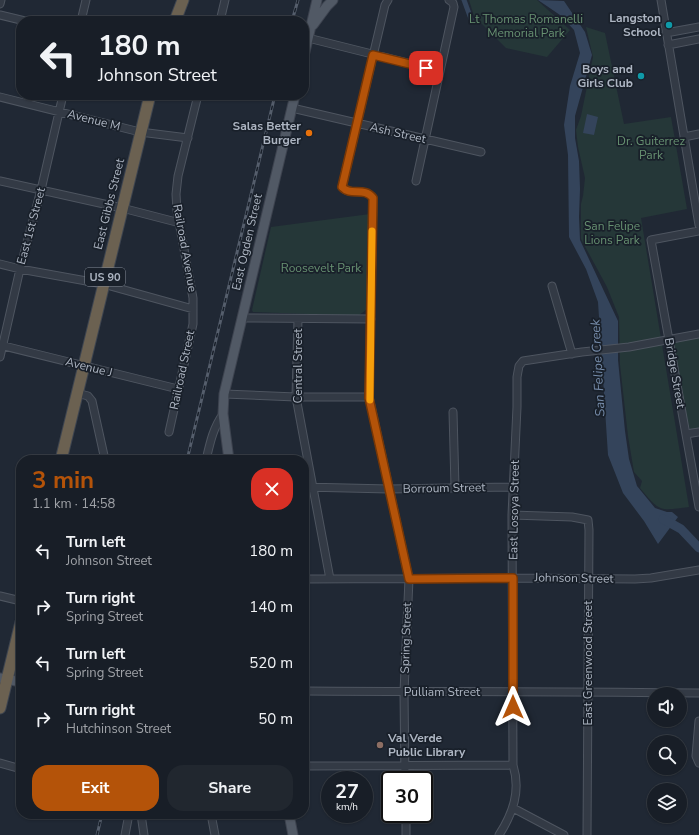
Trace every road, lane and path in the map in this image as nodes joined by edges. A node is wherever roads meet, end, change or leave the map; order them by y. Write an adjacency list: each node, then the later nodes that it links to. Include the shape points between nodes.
1 (1, 0): 10 (street)
2 (86, 0): 12 (street)
3 (183, 0): 13 (highway)
4 (225, 0): 14 (street)
5 (317, 0): 18 (main road)
6 (333, 0): 18 (main road)
7 (449, 0): 22 (street, via 454,7)
8 (660, 0): 17 (street)
9 (386, 3): 21 (street)
10 (0, 4)
11 (0, 15): 15 (street)
12 (82, 16)
13 (177, 16)
14 (221, 16)
15 (16, 19)
16 (699, 27): 17 (street)
17 (666, 33): 20 (street)
18 (309, 34): 21 (street)
19 (699, 39): 20 (street)
20 (668, 45): 33 (street)
21 (373, 55): 22 (street); 30 (street)
22 (440, 72): 35 (street)
23 (0, 97): 29 (street, Avenue M)
24 (62, 100): 29 (street, East 1st Street)
25 (149, 100): 31 (highway, East Gibbs Street / US 90)
26 (197, 100): 34 (street, Railroad Avenue)
27 (294, 100): 28 (main road, East Ogden Street)
28 (292, 108): 30 (street, Ash Street); 49 (main road, East Ogden Street)
29 (59, 112): 31 (street, Avenue M); 39 (street, East 1st Street)
30 (357, 123): 35 (street, Ash Street); 51 (street, Spring Street, via 342,187 348,191 367,193 373,198)
31 (140, 132): 34 (street, Avenue M); 40 (highway, East Gibbs Street / US 90)
32 (699, 134): 33 (street)
33 (684, 137): 42 (street)
34 (188, 138): 41 (street, Railroad Avenue, via 177,182 177,211)
35 (425, 139): 36 (street, Ash Street); 38 (street)
36 (481, 152)
37 (0, 181): 39 (street)
38 (416, 181)
39 (41, 190): 40 (street); 45 (street, East 1st Street)
40 (122, 208): 41 (street); 46 (highway, East Gibbs Street / US 90)
41 (180, 223): 48 (street, Railroad Avenue, via 193,298)
42 (699, 225)
43 (699, 231): 53 (street, Bridge Street, via 651,240)
44 (0, 264): 45 (street)
45 (20, 269): 46 (street); 54 (street, East 1st Street)
46 (103, 284): 48 (street); 57 (highway, East Gibbs Street / US 90)
47 (552, 286): 55 (street)
48 (192, 308): 58 (street, Railroad Street, via 192,324)
49 (242, 318): 50 (street); 60 (main road, East Ogden Street)
50 (298, 319): 51 (street); 61 (street, Central Street)
51 (371, 319): 62 (street, Spring Street)
52 (699, 334): 53 (street, East Losoya Street)
53 (669, 340): 55 (street, East Losoya Street); 67 (street, Bridge Street)
54 (1, 345): 56 (street, East 1st Street); 57 (street, Avenue J)
55 (572, 354): 74 (street, East Losoya Street, via 523,361 518,366)
56 (0, 357)
57 (84, 365): 58 (street, Avenue J); 59 (highway, East Gibbs Street / US 90)
58 (178, 389): 65 (street, Railroad Street)
59 (77, 393): 68 (highway, East Gibbs Street / US 90); 69 (street, via 88,396 92,401)
60 (224, 394): 61 (street); 64 (main road, East Ogden Street)
61 (296, 397): 62 (street); 72 (street, Central Street)
62 (369, 398): 76 (street, Spring Street)
63 (453, 412): 73 (street)
64 (223, 414): 70 (street, via 216,424); 71 (main road, East Ogden Street)
65 (169, 432)
66 (699, 432): 67 (street)
67 (686, 434): 78 (street, Bridge Street)
68 (62, 455)
69 (104, 455)
70 (207, 455)
71 (228, 455)
72 (304, 455)
73 (455, 487): 74 (street, Borroum Street); 76 (street, Borroum Street)
74 (513, 487): 79 (street, East Losoya Street)
75 (309, 488): 76 (street, Borroum Street)
76 (389, 489): 83 (street, Spring Street)
77 (309, 492): 82 (street, Central Street)
78 (699, 502)
79 (512, 515): 81 (street, East Losoya Street); 84 (street, East Greenwood Street, via 588,520)
80 (699, 570): 84 (street, Johnson Street, via 651,578)
81 (513, 578): 83 (street, Johnson Street); 84 (street, Johnson Street); 95 (street, East Losoya Street)
82 (330, 579): 83 (street, Johnson Street); 85 (street, Johnson Street)
83 (409, 579): 94 (street, Spring Street)
84 (589, 579): 93 (street, East Greenwood Street)
85 (309, 580)
86 (0, 596): 87 (street)
87 (16, 600)
88 (16, 638): 89 (highway)
89 (3, 678): 90 (main road); 91 (main road); 97 (highway)
90 (16, 681)
91 (16, 684)
92 (309, 691): 94 (street, Pulliam Street)
93 (588, 691): 95 (street, Pulliam Street); 96 (street, Pulliam Street); 119 (street, East Greenwood Street)
94 (404, 692): 95 (street, Pulliam Street); 103 (street, Spring Street)
95 (513, 693): 101 (street, East Losoya Street)
96 (699, 693)
97 (0, 708)
98 (699, 721): 100 (street, via 696,756)
99 (0, 763): 104 (street)
100 (699, 763)
101 (513, 765): 103 (street); 106 (street, East Losoya Street, via 516,774 516,796)
102 (309, 766): 103 (street)
103 (405, 766): 105 (street, Spring Street)
104 (16, 768)
105 (405, 771)
106 (513, 808): 117 (street, East Losoya Street); 118 (street)
107 (128, 819): 112 (street)
108 (142, 819): 113 (street)
109 (212, 819): 114 (street)
110 (290, 819): 115 (main road)
111 (406, 823): 116 (street)
112 (125, 835)
113 (144, 835)
114 (215, 835)
115 (293, 835)
116 (406, 835)
117 (499, 835)
118 (564, 835)
119 (587, 835)

